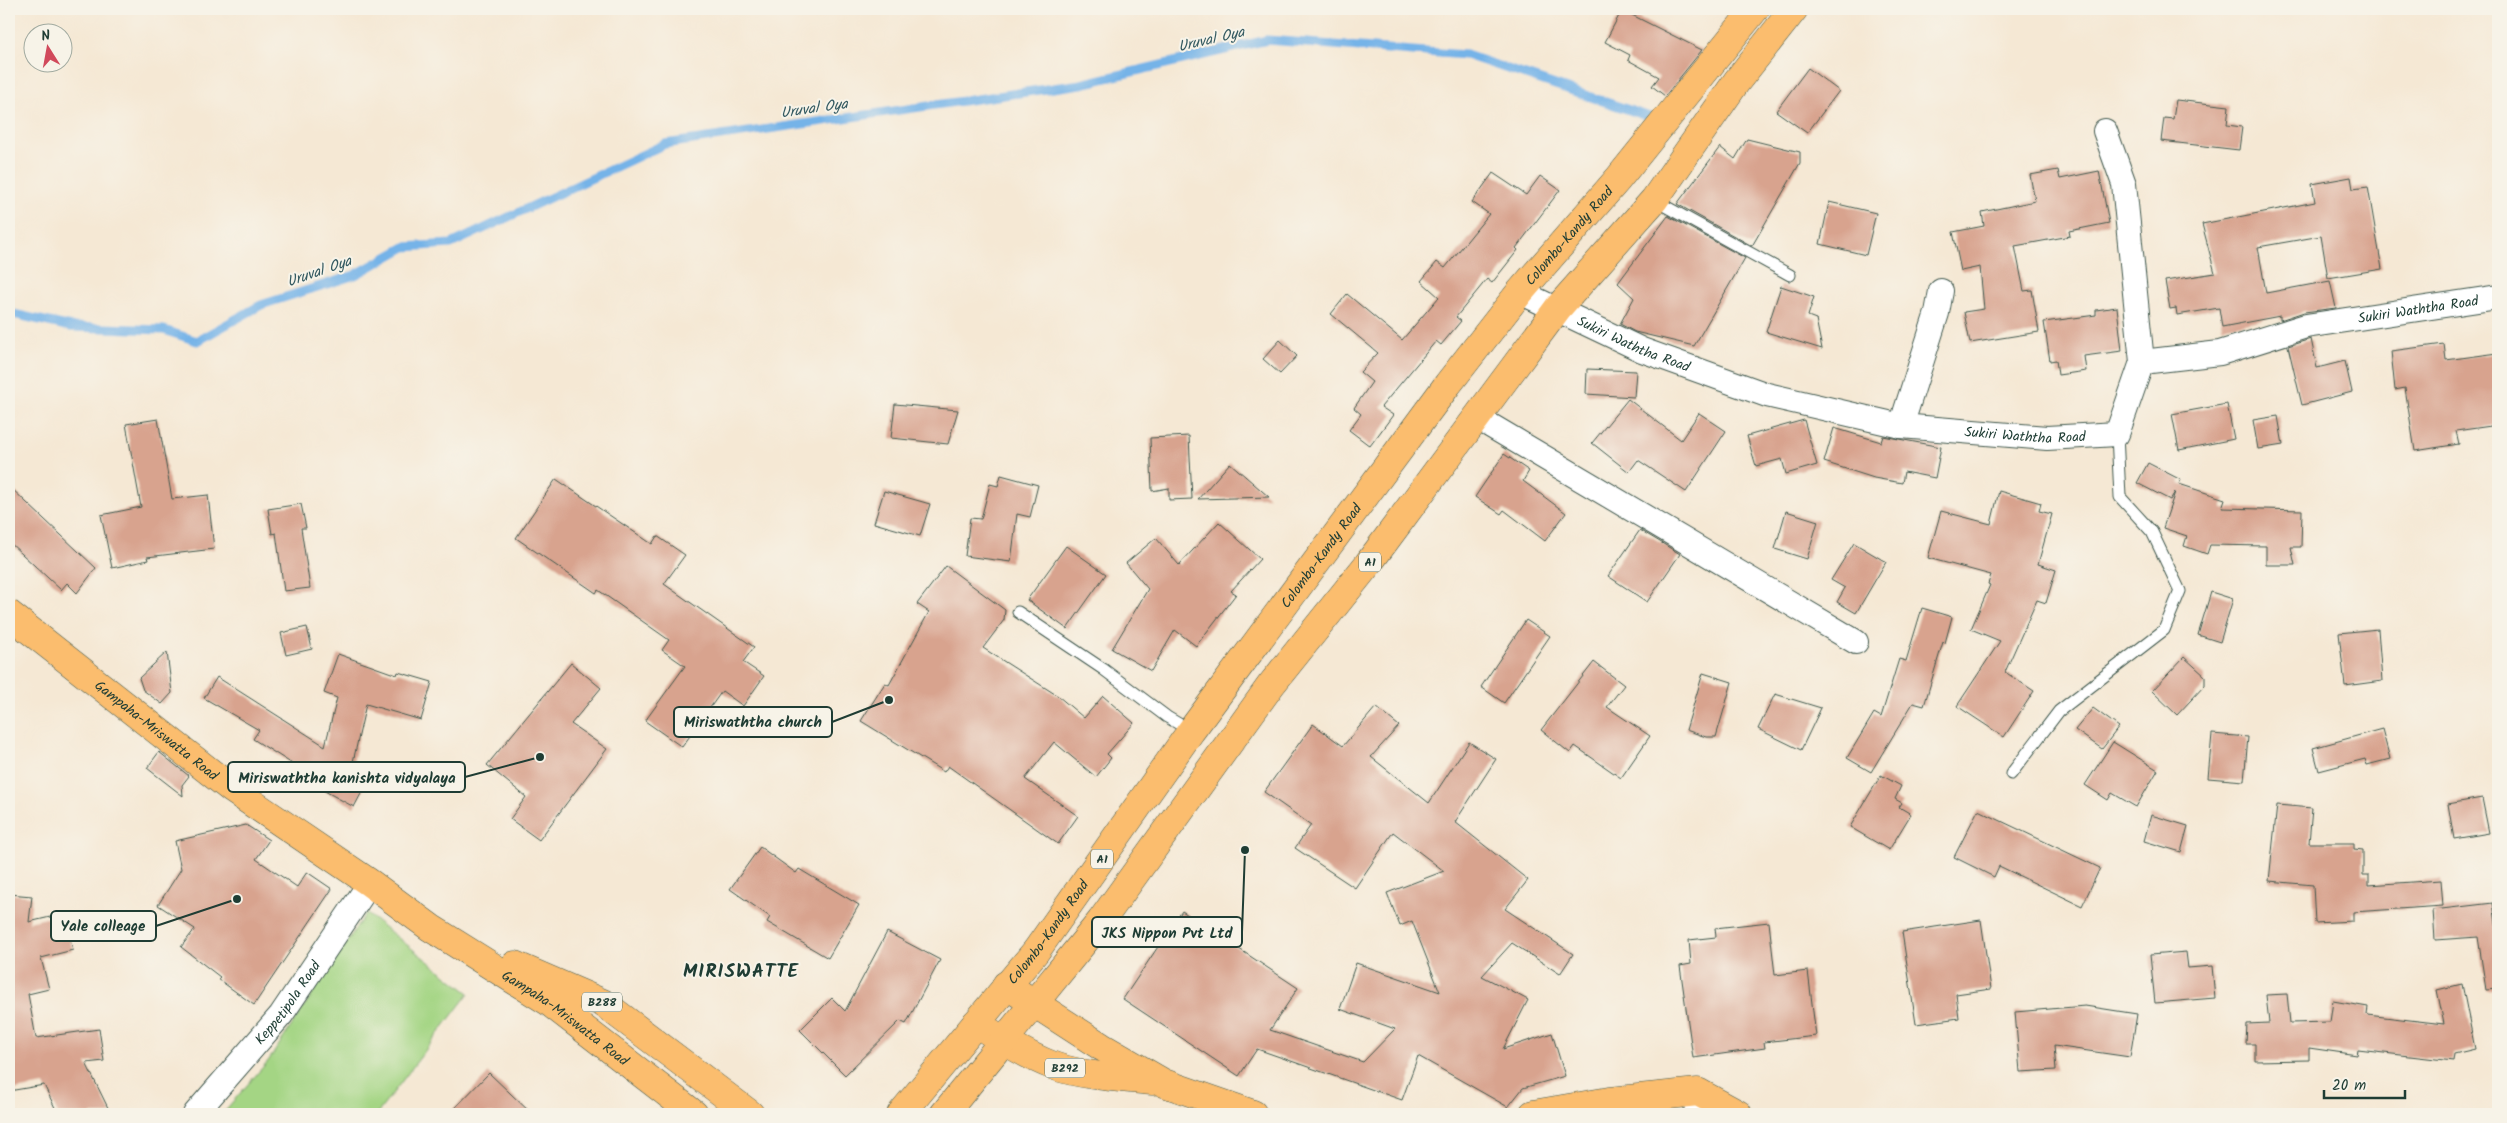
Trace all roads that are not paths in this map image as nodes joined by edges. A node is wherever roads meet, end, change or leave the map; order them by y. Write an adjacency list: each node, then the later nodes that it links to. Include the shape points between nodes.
1 (1755, 9): 7 (main road, Colombo-Kandy Road / A1, via 1618,179)
2 (1794, 9): 4 (main road, A1, via 1737,80)
3 (2105, 130): 10 (street, via 2124,184)
4 (1654, 200): 5 (lane); 9 (main road, A1)
5 (1790, 275)
6 (1941, 291): 12 (street)
7 (1520, 292): 9 (street, Sukiri Waththa Road); 17 (main road, Colombo-Kandy Road / A1)
8 (2498, 297): 10 (street, Sukiri Waththa Road, via 2306,326 2220,353)
9 (1558, 308): 11 (main road, A1); 12 (street, Sukiri Waththa Road, via 1642,350 1767,395)
10 (2142, 362): 13 (street)
11 (1476, 418): 16 (street); 22 (main road, A1, via 1368,564 1271,685 1200,781 1137,875)
12 (1901, 426): 13 (street, Sukiri Waththa Road, via 2047,438)
13 (2117, 434): 18 (lane, via 2120,497 2152,532 2180,591 2164,630 2059,711)
14 (1018, 612): 17 (lane)
15 (9, 614): 19 (main road, Gampaha-Mriswatta Road / B288, via 233,790)
16 (1856, 642)
17 (1191, 731): 21 (main road, Colombo-Kandy Road / A1, via 1042,943)
18 (2011, 774)
19 (370, 883): 20 (main road, Gampaha-Mriswatta Road / B288); 28 (street, Keppetipola Road, via 281,1015)
20 (431, 928): 29 (main road, Gampaha-Mriswatta Road / B288, via 549,1002); 30 (main road, Gampaha-Mriswatta Road / B288, via 603,1003)
21 (1006, 985): 22 (main road, B292); 23 (main road, Colombo-Kandy Road / A1)
22 (1034, 1004): 24 (main road, A1); 25 (main road, B292)
23 (976, 1023): 24 (main road, B292); 31 (main road, Colombo-Kandy Road / A1)
24 (1004, 1041): 25 (main road, B292, via 1054,1066 1112,1077); 32 (main road, A1)
25 (1164, 1082): 27 (main road, B292)
26 (1697, 1103): 33 (main road, via 1601,1102); 34 (main road)
27 (1240, 1112)
28 (195, 1114)
29 (694, 1114)
30 (750, 1114)
31 (902, 1114)
32 (944, 1114)
33 (1533, 1114)
34 (1738, 1114)

